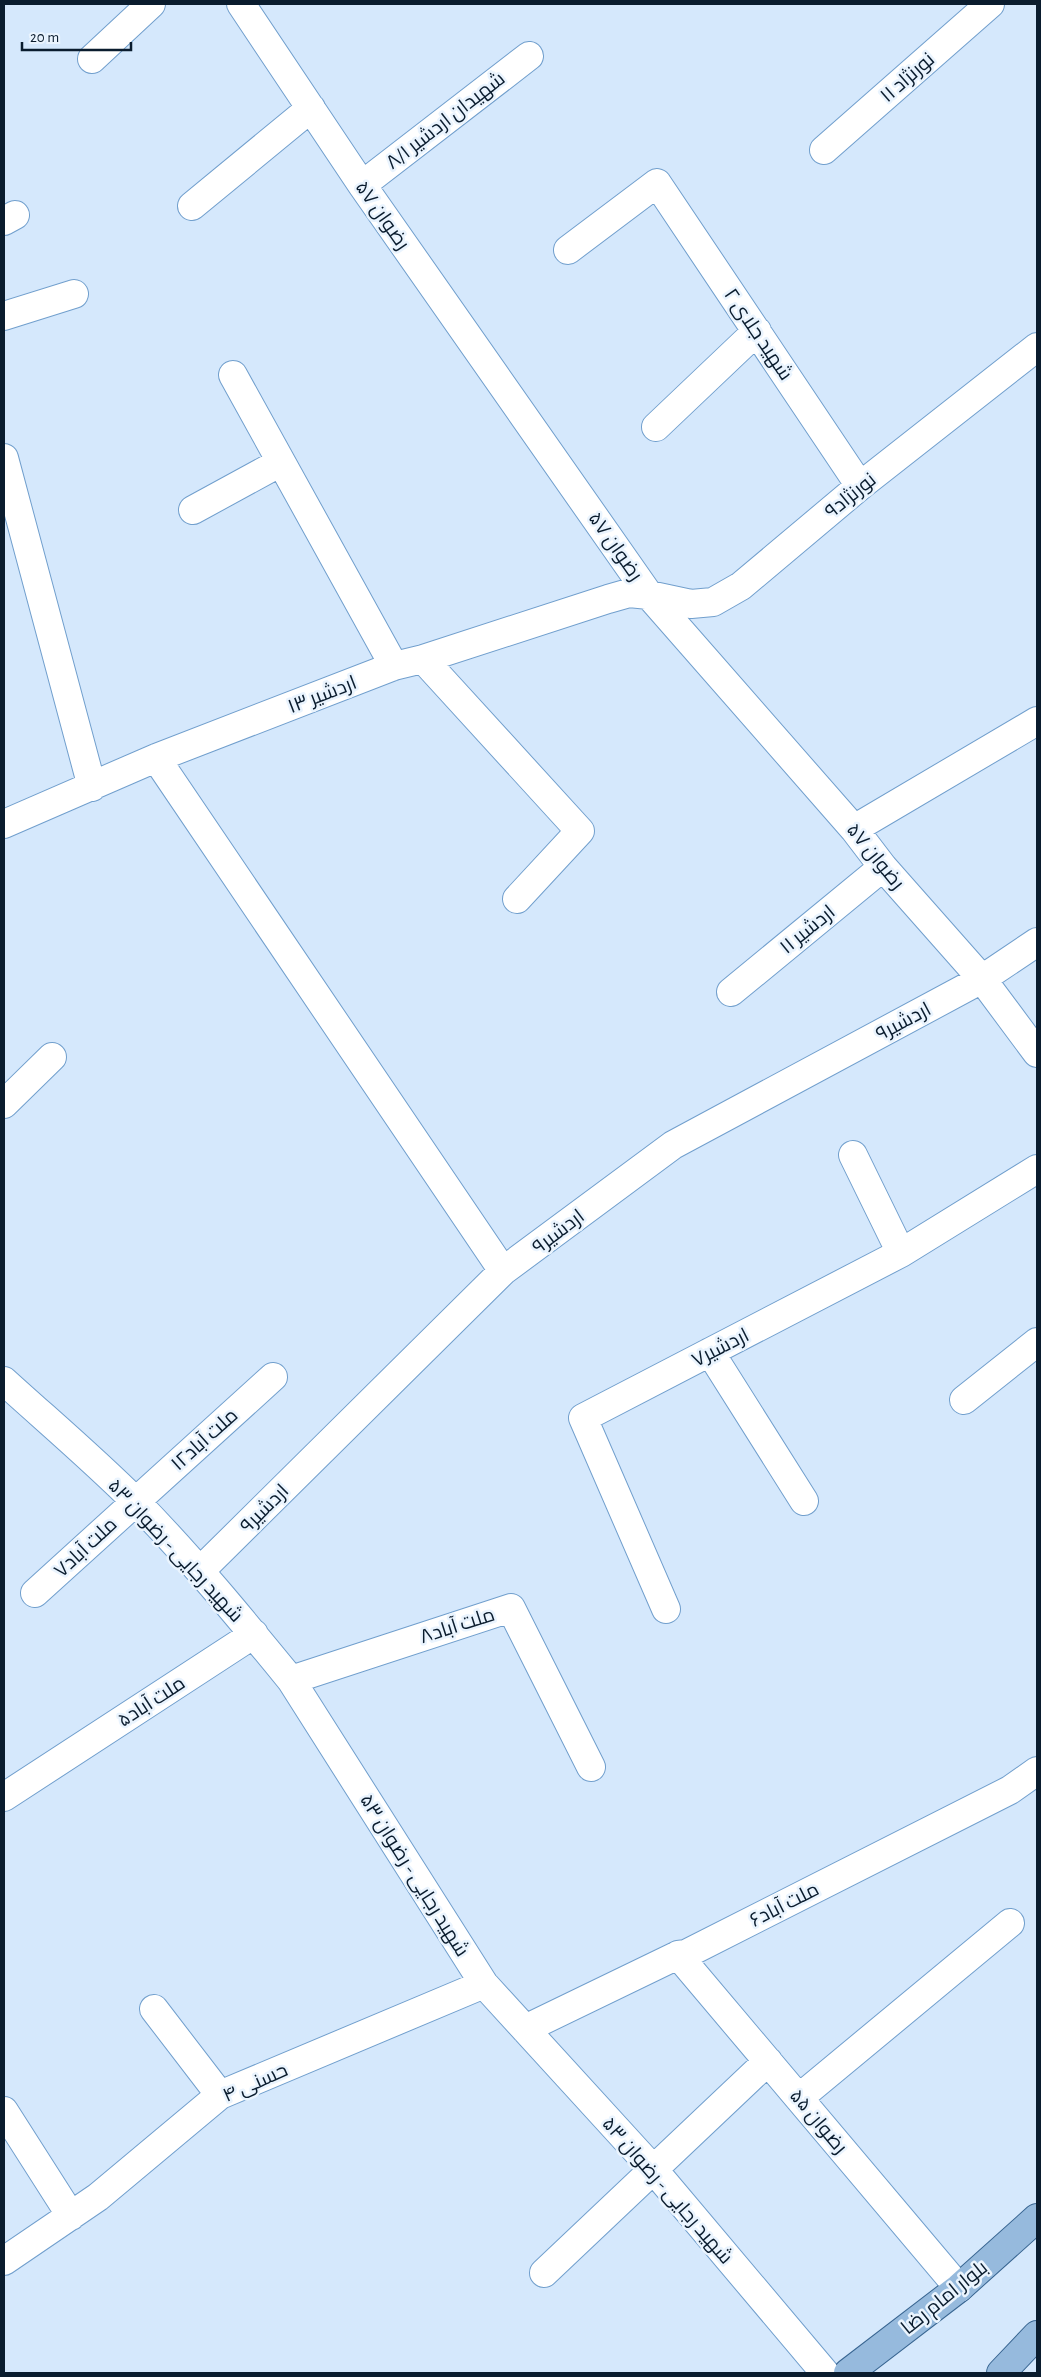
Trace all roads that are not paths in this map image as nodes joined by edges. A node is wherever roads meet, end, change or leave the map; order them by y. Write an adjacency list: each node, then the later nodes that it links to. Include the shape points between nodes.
1 (151, 4): 5 (street)
2 (241, 4): 6 (street, رضوان ۵۷)
3 (990, 4): 7 (street, نورنژاد ۱۱)
4 (529, 56): 8 (street, شهیدان اردشیر ۸/۱)
5 (92, 59)
6 (310, 108): 8 (street, رضوان ۵۷); 9 (street)
7 (824, 150)
8 (362, 185): 21 (street, رضوان ۵۷)
9 (192, 206)
10 (568, 250): 13 (street, شهید جلای ۲, via 657,183)
11 (74, 294): 12 (street)
12 (4, 316)
13 (757, 331): 16 (street); 19 (street, شهید جلای ۲)
14 (1037, 347): 19 (street, نورنژاد۹)
15 (233, 375): 17 (street)
16 (656, 427)
17 (281, 462): 20 (street); 23 (street)
18 (5, 465): 26 (street)
19 (860, 486): 21 (street, نورنژاد۹, via 741,586 713,602 692,604)
20 (193, 510)
21 (649, 595): 22 (street, اردشیر ۱۳, via 629,593); 28 (street, رضوان ۵۷)
22 (423, 659): 23 (street, اردشیر ۱۳); 30 (street, via 580,831)
23 (394, 666): 25 (street, اردشیر ۱۳)
24 (1037, 721): 28 (street)
25 (156, 758): 26 (street, اردشیر ۱۳); 40 (street)
26 (92, 787): 27 (street, اردشیر ۱۳)
27 (4, 824)
28 (854, 829): 29 (street, رضوان ۵۷)
29 (883, 867): 32 (street, رضوان ۵۷); 33 (street, اردشیر ۱۱)
30 (517, 899)
31 (1037, 942): 32 (street, اردشیر۹)
32 (982, 979): 34 (street, رضوان ۵۷); 40 (street, اردشیر۹, via 673,1145)
33 (731, 992)
34 (1037, 1053)
35 (52, 1057): 36 (street)
36 (4, 1104)
37 (853, 1155): 39 (street)
38 (1037, 1169): 39 (street, اردشیر۷)
39 (901, 1253): 42 (street, اردشیر۷)
40 (503, 1271): 48 (street, اردشیر۹)
41 (1037, 1342): 45 (street)
42 (710, 1352): 46 (street); 50 (street, اردشیر۷, via 582,1418)
43 (273, 1377): 47 (street, ملت آباد۱۲)
44 (4, 1382): 47 (street, شهید رجایی - رضوان ۵۳)
45 (964, 1400)
46 (804, 1500)
47 (135, 1501): 48 (street, شهید رجایی - رضوان ۵۳); 49 (street, ملت آباد۷)
48 (200, 1571): 51 (street, شهید رجایی - رضوان ۵۳)
49 (35, 1592)
50 (666, 1609)
51 (254, 1634): 52 (street, شهید رجایی - رضوان ۵۳); 55 (street, ملت آباد۵)
52 (291, 1680): 53 (street, ملت آباد۸, via 511,1608); 58 (street, شهید رجایی - رضوان ۵۳)
53 (591, 1767)
54 (1037, 1771): 57 (street, ملت آباد۶, via 1010,1790 686,1954)
55 (4, 1797)
56 (1010, 1923): 63 (street)
57 (678, 1955): 60 (street, ملت آباد۶); 61 (street, رضوان ۵۵)
58 (484, 1984): 60 (street, شهید رجایی - رضوان ۵۳); 62 (street, حسنی ۴)
59 (154, 2009): 62 (street)
60 (525, 2029): 65 (street, شهید رجایی - رضوان ۵۳)
61 (768, 2061): 63 (street, رضوان ۵۵); 65 (street)
62 (220, 2096): 66 (street, حسنی ۴)
63 (799, 2098): 70 (street, رضوان ۵۵)
64 (4, 2110): 66 (street)
65 (653, 2169): 69 (street); 73 (street, شهید رجایی - رضوان ۵۳)
66 (71, 2216): 68 (street, حسنی ۴)
67 (1037, 2218): 70 (main road, بلوار امام رضا)
68 (4, 2261)
69 (544, 2273)
70 (959, 2288): 74 (main road, بلوار امام رضا)
71 (1037, 2335): 72 (main road)
72 (1001, 2372)
73 (825, 2373)
74 (848, 2373)

